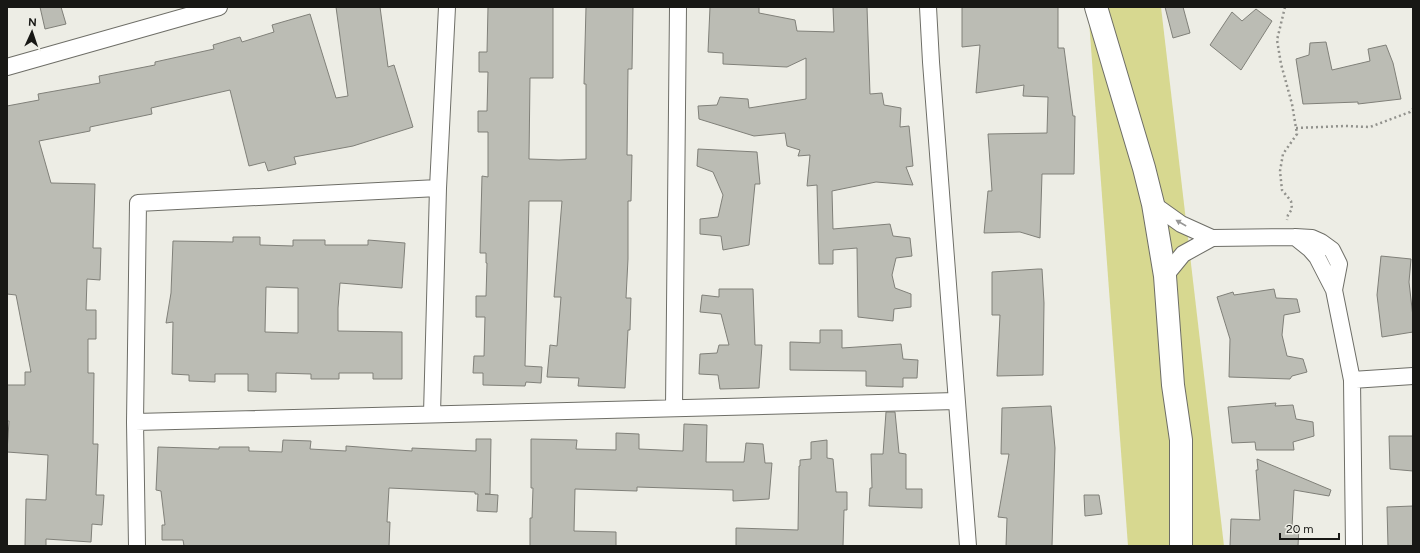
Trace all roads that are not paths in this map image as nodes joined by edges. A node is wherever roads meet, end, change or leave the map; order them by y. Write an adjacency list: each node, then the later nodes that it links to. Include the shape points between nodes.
1 (219, 7): 6 (street)
2 (447, 7): 7 (street)
3 (678, 7): 14 (street)
4 (928, 7): 13 (street)
5 (1096, 7): 8 (street)
6 (7, 67)
7 (438, 188): 15 (street); 16 (street, via 138,203)
8 (1153, 204): 9 (street, one-way to 8, via 1181,224); 10 (street)
9 (1212, 238): 10 (street, via 1183,254); 12 (street, via 1312,238 1332,250 1339,264 1334,290)
10 (1165, 276): 19 (street, via 1173,386 1181,440)
11 (1413, 376): 12 (street)
12 (1352, 380): 20 (street)
13 (956, 401): 14 (street); 18 (street)
14 (674, 408): 15 (street)
15 (432, 414): 16 (street)
16 (135, 422): 17 (street)
17 (137, 546)
18 (968, 546)
19 (1181, 546)
20 (1354, 546)

